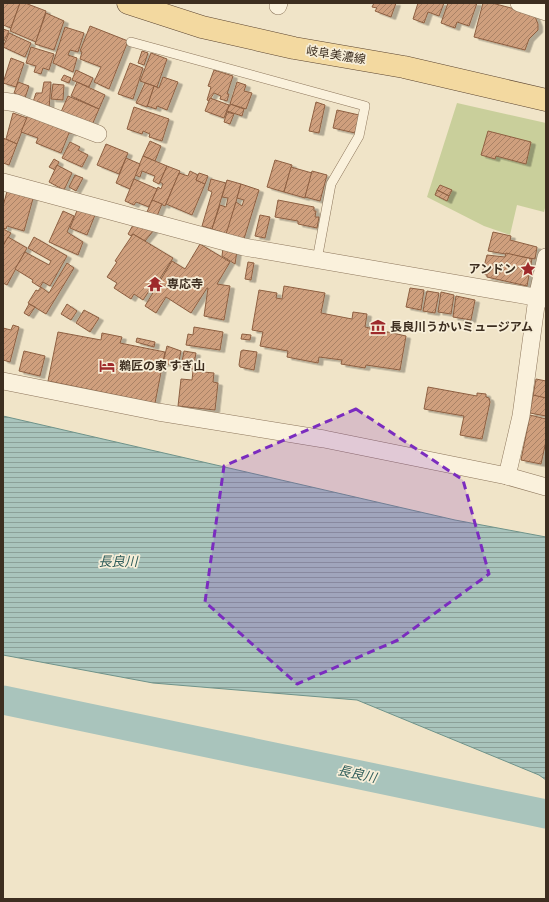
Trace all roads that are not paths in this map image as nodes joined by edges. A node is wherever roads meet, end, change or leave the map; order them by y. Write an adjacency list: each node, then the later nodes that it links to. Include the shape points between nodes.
1 (128, 3): 3 (main road, 岐阜美濃線)
2 (519, 3): 4 (street)
3 (150, 6): 6 (main road, 岐阜美濃線, via 202,27 286,47 404,67)
4 (546, 12)
5 (131, 42): 11 (lane, via 365,106 359,136 331,184)
6 (546, 100)
7 (3, 101): 8 (street)
8 (98, 134)
9 (3, 182): 11 (street, via 244,247)
10 (546, 257): 12 (street)
11 (317, 260): 12 (street)
12 (541, 299): 14 (street, via 521,416)
13 (3, 381): 14 (street, via 158,412 324,438)
14 (507, 476): 15 (street)
15 (546, 487)

